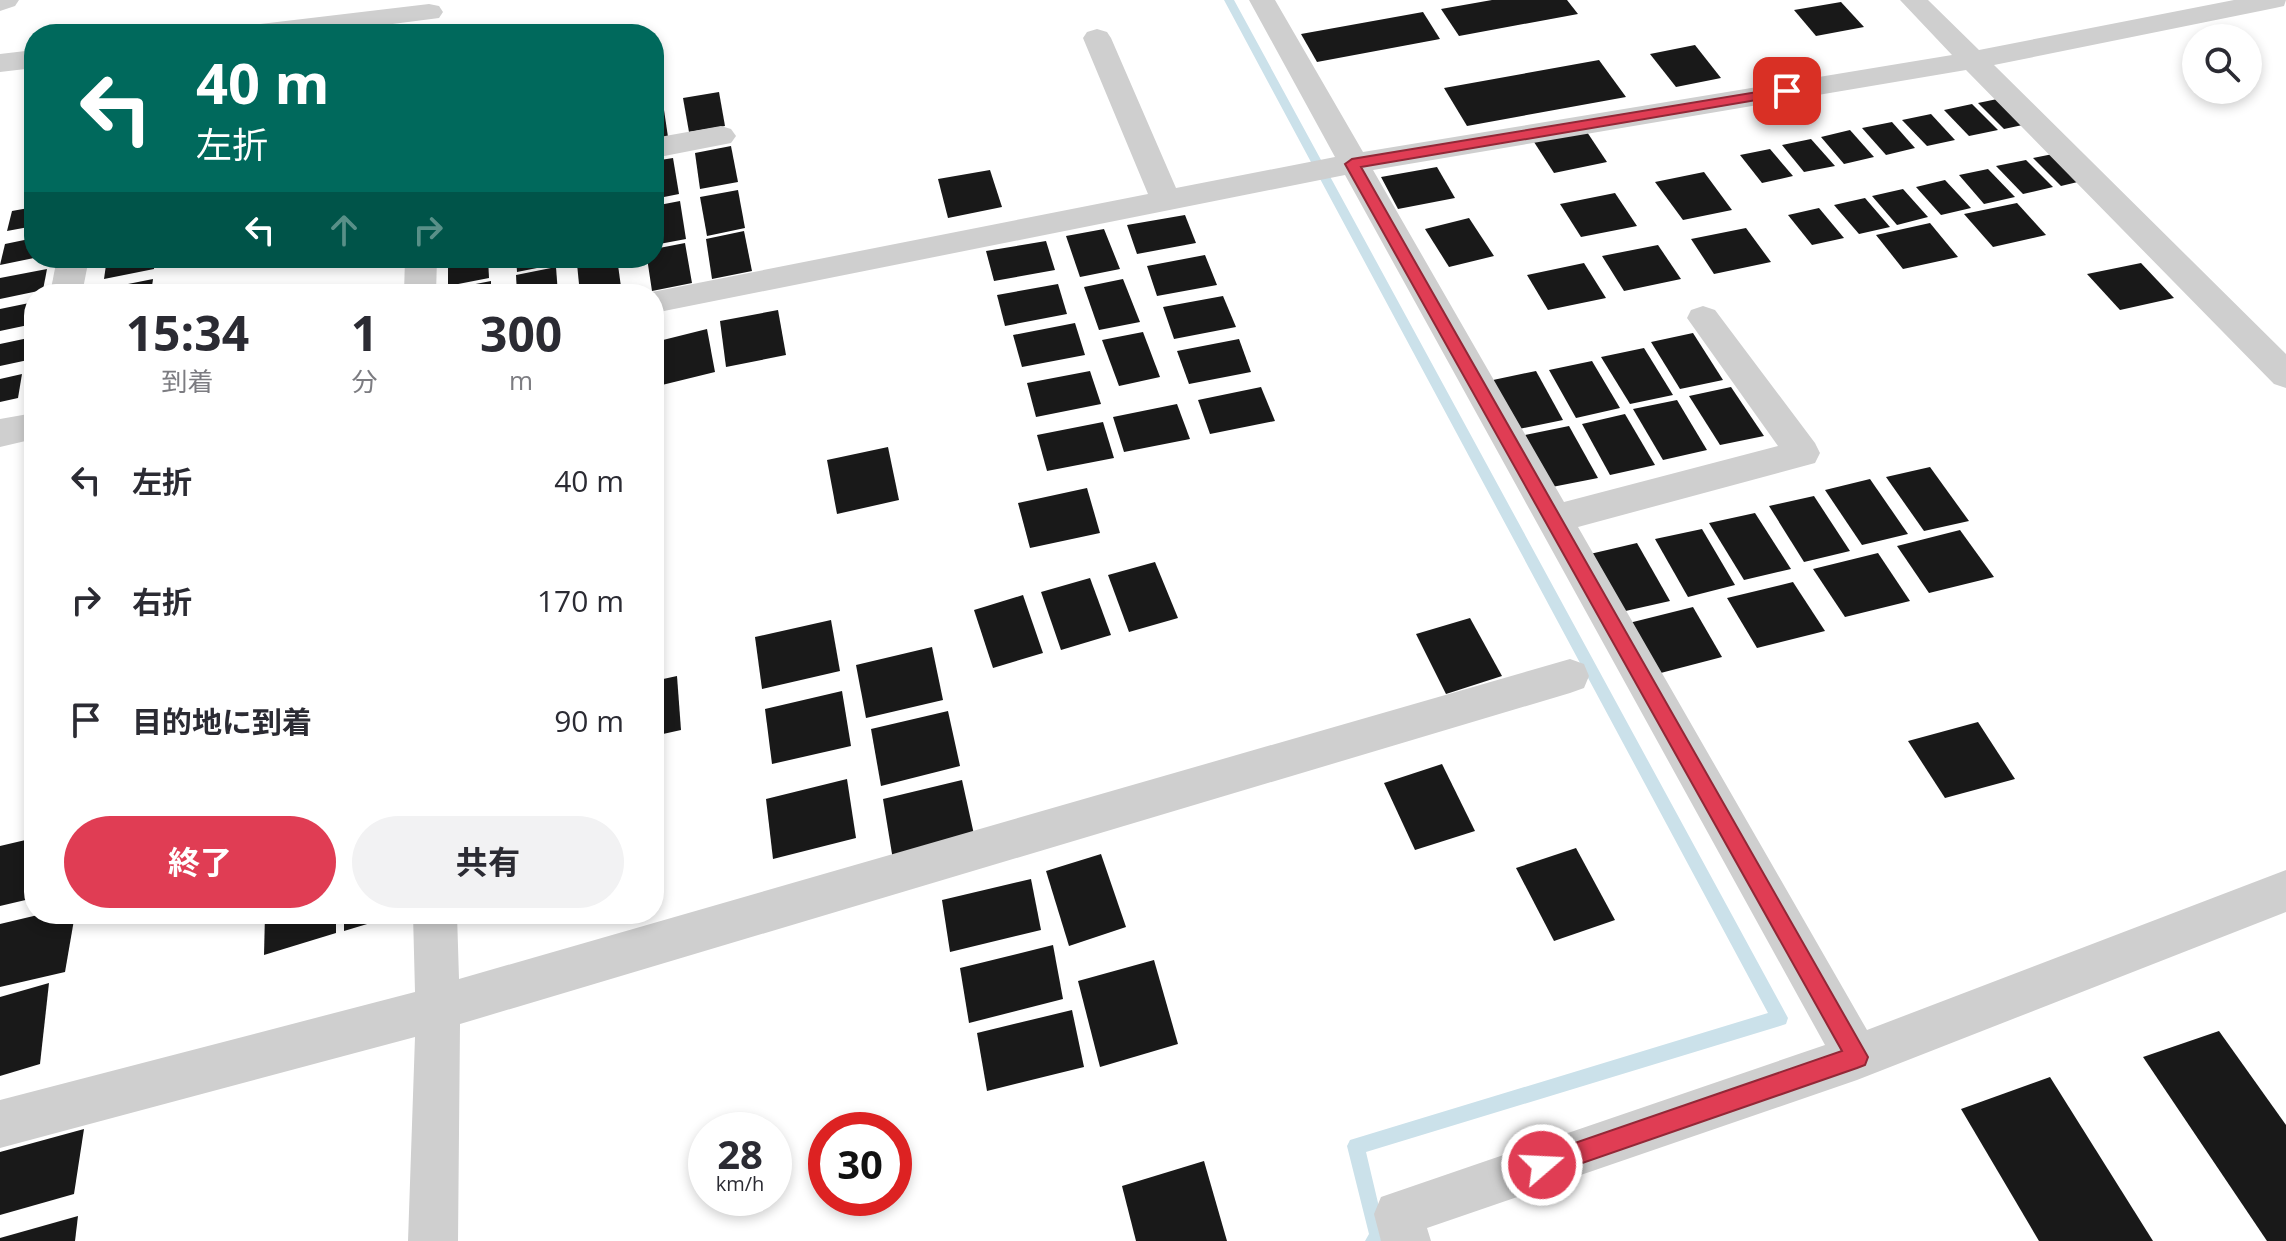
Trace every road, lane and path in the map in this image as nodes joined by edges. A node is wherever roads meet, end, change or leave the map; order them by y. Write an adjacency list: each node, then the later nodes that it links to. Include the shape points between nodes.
1 (6, 0): 5 (street)
2 (1262, 0): 14 (street)
3 (1913, 0): 10 (street)
4 (2275, 0): 10 (street)
5 (0, 3)
6 (429, 15): 7 (street)
7 (341, 24)
8 (1097, 38): 15 (street)
9 (24, 60): 11 (street)
10 (1973, 60): 14 (street); 18 (street)
11 (0, 63)
12 (721, 136): 13 (street)
13 (664, 146)
14 (1352, 164): 15 (street); 21 (street)
15 (1166, 201): 16 (street)
16 (664, 299)
17 (1703, 318): 21 (street, via 1803,453)
18 (2286, 375)
19 (24, 428): 20 (street)
20 (0, 433)
21 (1554, 519): 26 (street)
22 (1570, 676): 25 (street)
23 (2286, 891): 26 (street)
24 (435, 924): 25 (street)
25 (438, 1008): 27 (street); 28 (street)
26 (1857, 1057): 29 (street, via 1398,1214)
27 (0, 1124)
28 (433, 1241)
29 (1406, 1241)

